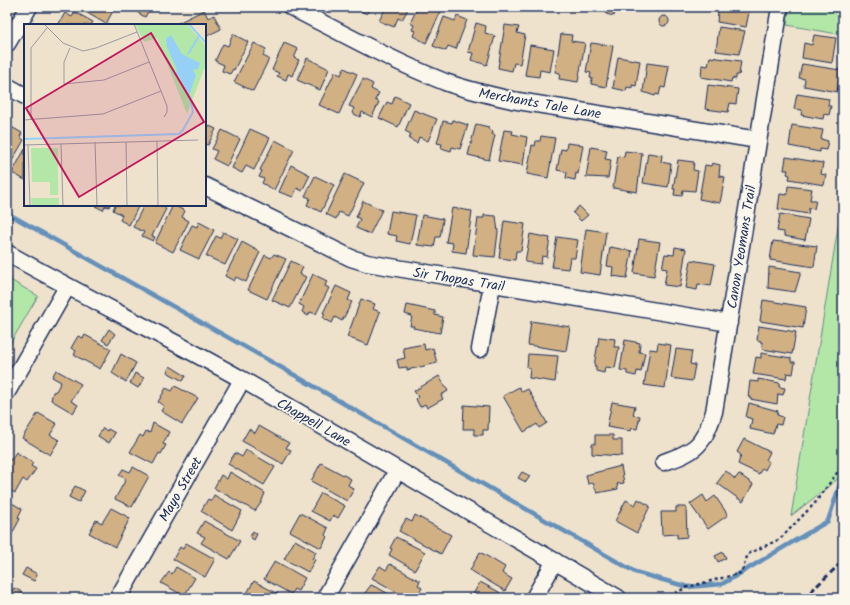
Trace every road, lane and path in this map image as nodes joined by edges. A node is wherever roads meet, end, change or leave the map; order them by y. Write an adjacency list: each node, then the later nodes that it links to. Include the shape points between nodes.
1 (29, 7): 6 (street)
2 (291, 7): 9 (street, Merchants Tale Lane, via 415,70 479,93)
3 (780, 7): 9 (street, Canon Yeomans Trail)
4 (832, 7): 5 (path)
5 (843, 16)
6 (7, 44)
7 (7, 86): 8 (street)
8 (24, 95)
9 (758, 140): 14 (street, Canon Yeomans Trail)
10 (206, 186): 12 (street, Sir Thopas Trail, via 351,258)
11 (7, 252): 13 (street, Chappell Lane)
12 (492, 285): 14 (street, Sir Thopas Trail); 15 (street)
13 (67, 287): 16 (street, Chappell Lane, via 128,317); 17 (street)
14 (728, 323): 19 (street, Canon Yeomans Trail, via 714,412 708,428 702,440 687,454)
15 (480, 349)
16 (242, 380): 20 (street, Chappell Lane); 22 (street, Mayo Street)
17 (7, 392)
18 (843, 461): 26 (path, via 816,503 780,539 748,554 740,573 688,587)
19 (664, 462)
20 (397, 471): 21 (street, Chappell Lane); 23 (street)
21 (555, 561): 24 (street); 25 (street, Chappell Lane)
22 (118, 598)
23 (325, 598)
24 (534, 598)
25 (618, 598)
26 (664, 598)

